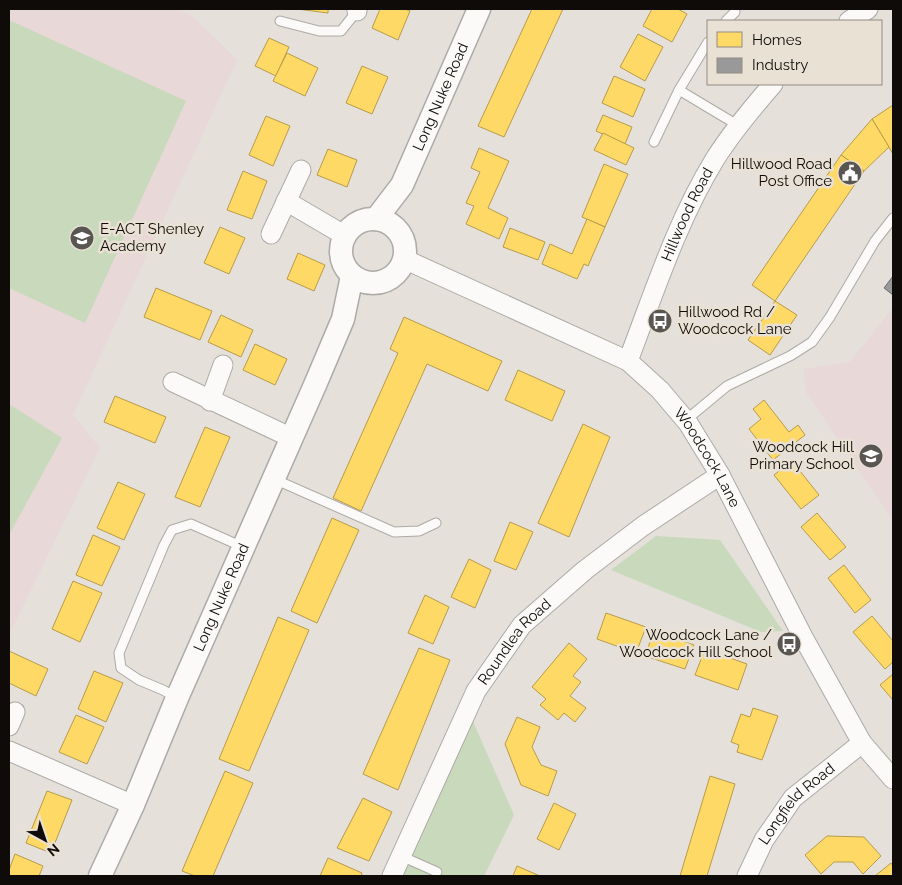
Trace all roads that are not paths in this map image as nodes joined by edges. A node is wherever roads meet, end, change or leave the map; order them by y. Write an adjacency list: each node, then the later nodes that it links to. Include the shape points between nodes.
1 (477, 9): 14 (street, Long Nuke Road)
2 (868, 9): 6 (street)
3 (357, 10): 7 (lane, via 341,31 319,31)
4 (734, 12): 5 (lane)
5 (727, 20)
6 (850, 20)
7 (280, 21)
8 (707, 44): 10 (lane)
9 (772, 85): 11 (street, Hillwood Road)
10 (679, 90): 11 (lane); 12 (lane)
11 (739, 126): 25 (street, Hillwood Road, via 702,182 674,242)
12 (654, 142)
13 (301, 170): 15 (street)
14 (402, 185): 17 (street, Long Nuke Road); 18 (street, Long Nuke Road)
15 (286, 201): 19 (street); 20 (street)
16 (893, 218): 29 (lane, via 874,241 812,342 727,386)
17 (376, 219): 18 (street); 20 (street, via 365,219 355,224)
18 (398, 231): 21 (street, Long Nuke Road, via 405,249)
19 (271, 234)
20 (344, 235): 22 (street, via 340,254)
21 (404, 259): 23 (street, Long Nuke Road, via 393,276); 25 (street, Woodcock Lane)
22 (352, 276): 23 (street); 24 (street, Long Nuke Road)
23 (375, 283): 24 (street, Long Nuke Road)
24 (343, 319): 30 (street, Long Nuke Road)
25 (628, 361): 29 (street, Woodcock Lane)
26 (223, 365): 28 (street)
27 (172, 382): 28 (street)
28 (210, 401): 30 (street)
29 (686, 420): 31 (street, Woodcock Lane)
30 (292, 438): 32 (street, Long Nuke Road)
31 (720, 475): 36 (street, Woodcock Lane, via 803,637); 40 (street, Roundlea Road, via 643,526 585,570 522,625 476,691)
32 (274, 479): 33 (lane, via 394,532 419,531); 34 (street, Long Nuke Road)
33 (436, 523)
34 (243, 547): 35 (street, Long Nuke Road); 35 (lane, via 191,524 172,530 164,545 119,653 122,668)
35 (177, 698): 39 (street, Long Nuke Road)
36 (862, 743): 38 (street, Woodcock Lane); 44 (street, Longfield Road, via 793,798 764,840)
37 (9, 751): 39 (street)
38 (893, 780)
39 (133, 805): 42 (street, Long Nuke Road)
40 (401, 856): 41 (lane); 43 (street, Roundlea Road)
41 (437, 872)
42 (100, 876)
43 (392, 876)
44 (747, 876)

